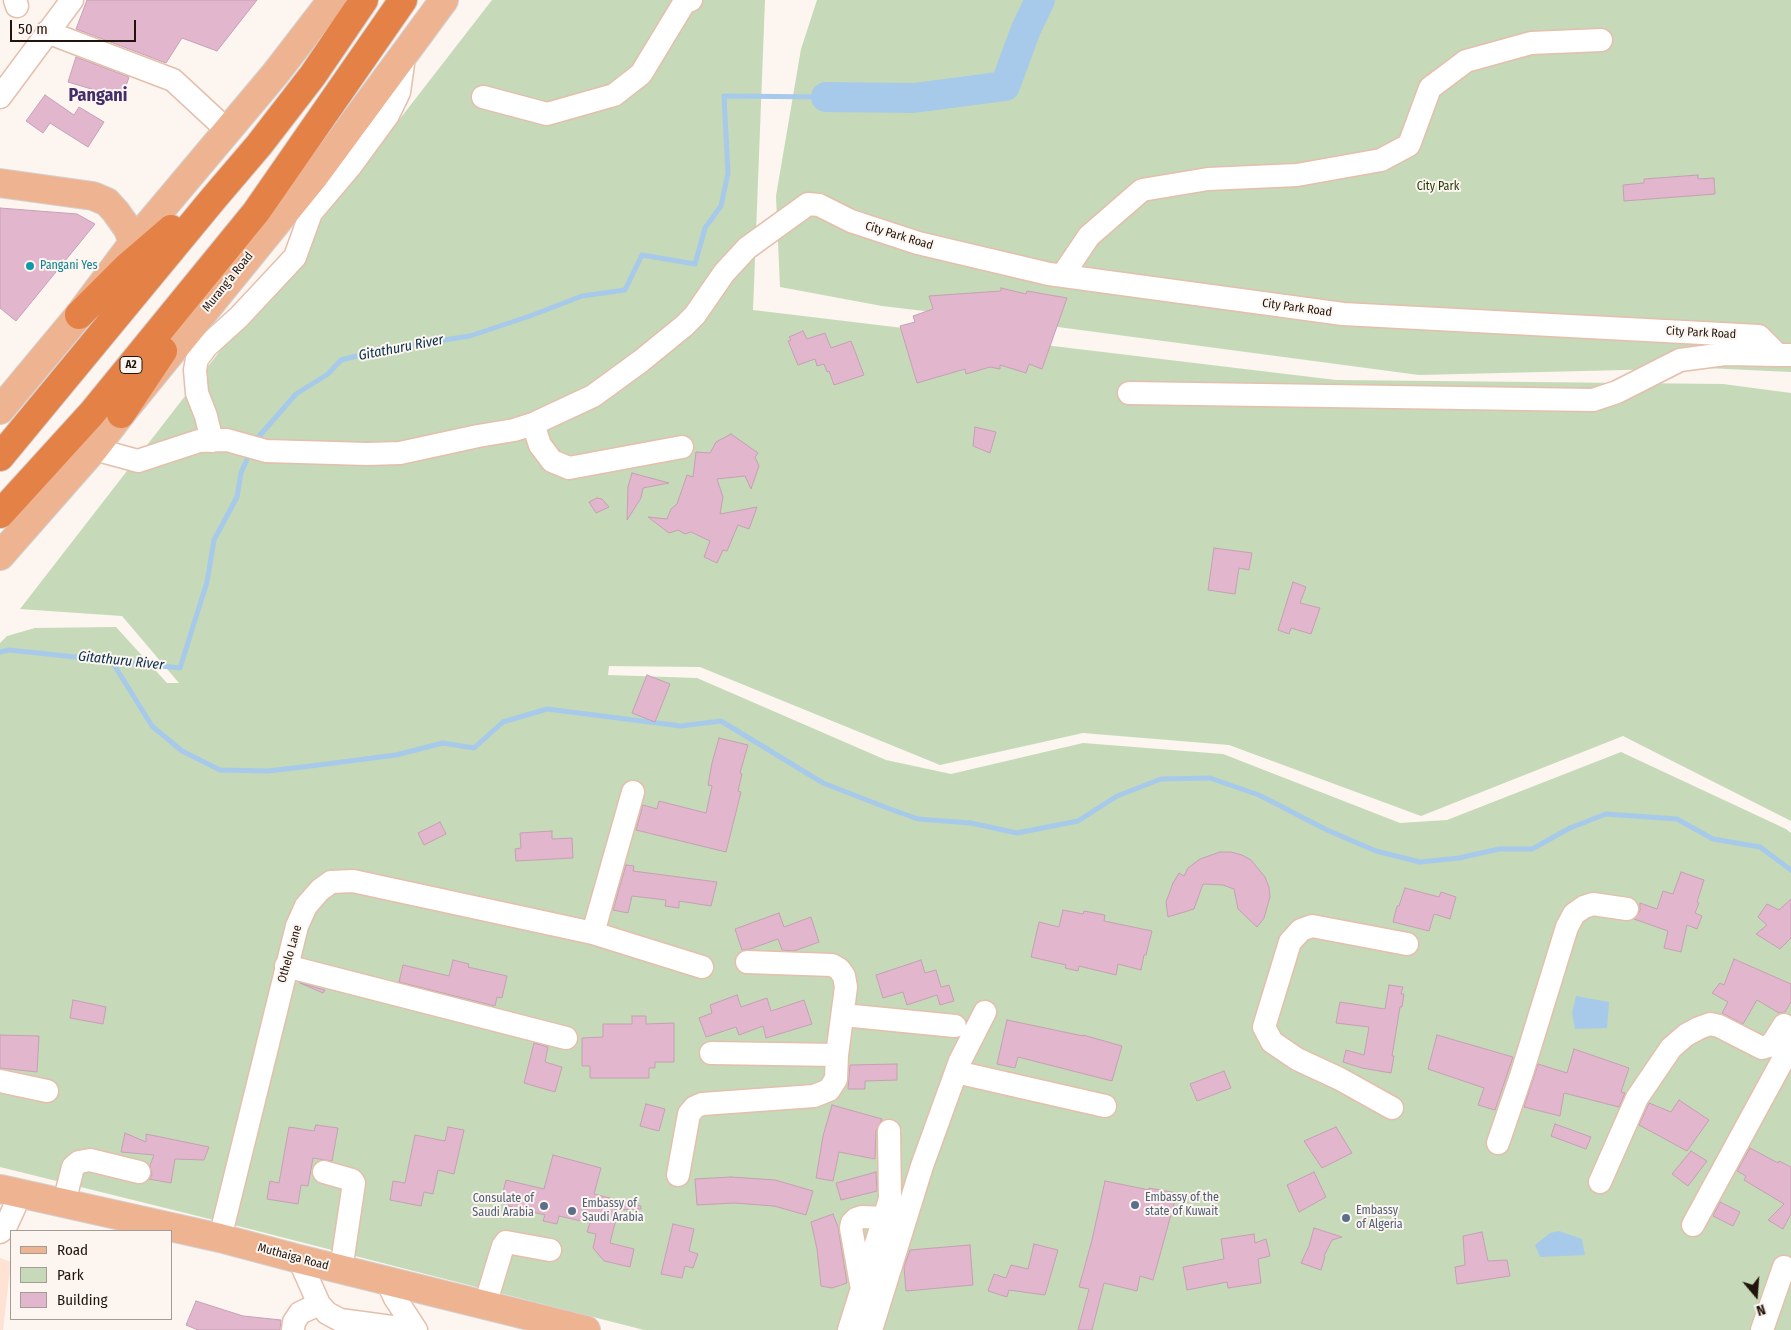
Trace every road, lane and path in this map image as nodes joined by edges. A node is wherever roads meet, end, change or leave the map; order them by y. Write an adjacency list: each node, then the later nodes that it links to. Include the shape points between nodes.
1 (72, 0): 7 (street)
2 (364, 0): 14 (highway, via 259,146)
3 (403, 0): 15 (highway, Murang'a Road / A2)
4 (444, 0): 9 (main road, Murang'a Road)
5 (691, 0): 11 (street, via 684,3 641,74 614,95 547,114)
6 (328, 1): 12 (main road)
7 (47, 32): 10 (street); 12 (street, via 173,80)
8 (1601, 40): 17 (street, via 1531,43 1466,61 1430,88 1409,145 1381,160 1297,175 1208,179 1142,190 1089,236)
9 (404, 57): 22 (main road, Murang'a Road, via 313,178); 24 (street, via 399,92 388,115 311,213 294,257 197,359 197,393)
10 (0, 97)
11 (482, 98)
12 (228, 131): 16 (main road)
13 (0, 183): 16 (main road, via 93,196 107,202 128,229)
14 (213, 199): 18 (highway, via 181,220); 27 (highway)
15 (256, 212): 22 (highway); 28 (highway, Murang'a Road / A2, via 92,413)
16 (133, 243): 18 (main road)
17 (1062, 276): 19 (street, City Park Road, via 1343,314 1758,336); 23 (street, City Park Road, via 918,244 851,221 819,205 808,204 747,248 724,273 695,315 641,361 593,396)
18 (79, 315): 21 (main road)
19 (1785, 355): 20 (street, via 1725,354 1680,360 1617,392 1593,400)
20 (1130, 393)
21 (0, 410)
22 (121, 414): 26 (main road, Murang'a Road)
23 (533, 424): 24 (street, via 400,453 266,451); 25 (street, via 540,445 552,461 569,468)
24 (220, 440): 26 (street, via 199,441 138,461)
25 (682, 447)
26 (94, 450): 29 (main road, Murang'a Road)
27 (0, 457)
28 (0, 514)
29 (0, 556)
30 (633, 792): 32 (street)
31 (1627, 909): 50 (street, via 1593,904 1574,914)
32 (593, 933): 35 (street, Othelo Lane, via 353,881 331,882 306,906); 36 (street, Othelo Lane)
33 (1407, 944): 48 (street, via 1312,926 1301,930 1290,942 1264,1027 1272,1042 1298,1059)
34 (747, 962): 38 (street, via 832,965 844,976 846,987)
35 (286, 966): 41 (street); 59 (street, Othelo Lane)
36 (702, 967)
37 (985, 1012): 44 (street)
38 (842, 1015): 39 (street); 43 (street)
39 (955, 1026)
40 (1787, 1035): 54 (street, via 1762,1048 1710,1024 1686,1035 1671,1048 1637,1098); 57 (street)
41 (566, 1038)
42 (711, 1052): 43 (street)
43 (837, 1055): 53 (street, via 836,1079 828,1090 814,1096 695,1107 688,1114)
44 (956, 1072): 47 (street); 71 (street, via 922,1166)
45 (0, 1081): 46 (street)
46 (47, 1090)
47 (1105, 1106)
48 (1392, 1108)
49 (889, 1131): 70 (street, via 890,1199 884,1218 862,1217 852,1223 862,1288)
50 (1498, 1143)
51 (139, 1172): 56 (street, via 90,1160 79,1162 73,1167)
52 (324, 1172): 63 (street, via 354,1183)
53 (678, 1175)
54 (1600, 1182)
55 (10, 1191): 56 (main road, Muthaiga Road); 58 (street, via 5,1228)
56 (64, 1204): 59 (main road, Muthaiga Road)
57 (1693, 1225)
58 (0, 1232)
59 (220, 1238): 61 (main road, Muthaiga Road)
60 (550, 1250): 66 (street, via 506,1242)
61 (299, 1259): 63 (main road, Muthaiga Road); 65 (street)
62 (1784, 1267): 72 (street)
63 (341, 1270): 64 (main road, Muthaiga Road)
64 (387, 1281): 66 (main road, Muthaiga Road); 68 (street)
65 (319, 1304): 67 (street, via 300,1313); 68 (street, via 340,1320)
66 (486, 1306): 69 (main road, Muthaiga Road)
67 (293, 1330)
68 (415, 1330)
69 (586, 1330)
70 (849, 1330)
71 (871, 1330)
72 (1762, 1330)

